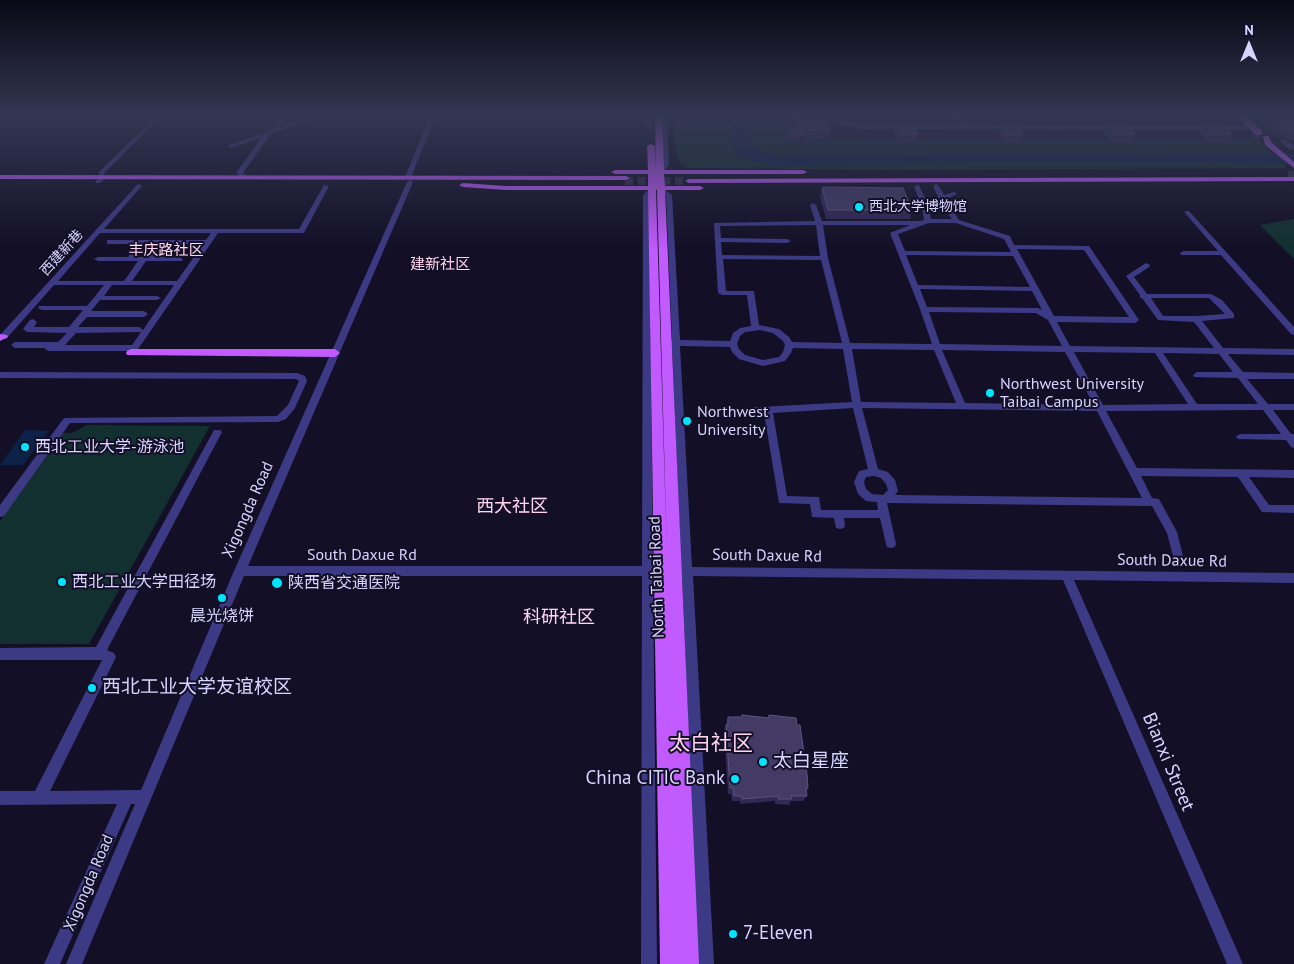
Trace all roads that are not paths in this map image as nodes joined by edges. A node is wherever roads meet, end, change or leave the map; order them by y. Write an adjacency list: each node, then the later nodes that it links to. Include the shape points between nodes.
1 (113, 161): 13 (street, via 101,173)
2 (248, 161): 11 (street, via 240,173)
3 (418, 161): 14 (street, Xigongda Road)
4 (655, 161): 7 (main road)
5 (657, 161): 7 (main road)
6 (1283, 161): 8 (main road)
7 (656, 172): 9 (main road); 12 (main road, via 496,172); 21 (main road)
8 (1292, 174): 9 (main road); 15 (main road, via 1161,182)
9 (913, 175): 15 (main road, via 689,180)
10 (0, 177): 13 (main road)
11 (245, 177): 13 (main road); 14 (main road)
12 (426, 177): 14 (main road); 14 (main road, via 625,180)
13 (101, 180): 14 (main road); 16 (main road)
14 (411, 180): 21 (main road, via 506,188); 85 (street, Xigongda Road)
15 (900, 180): 21 (main road, via 856,187)
16 (0, 182)
17 (139, 186): 32 (street, 西建新巷)
18 (326, 186): 33 (street, via 301,231)
19 (917, 186): 25 (street)
20 (936, 186): 23 (street)
21 (657, 189): 73 (main road, North Taibai Road); 115 (street, via 646,195); 116 (main road, North Taibai Road)
22 (954, 194): 23 (street)
23 (942, 198): 26 (street)
24 (813, 205): 30 (street)
25 (925, 207): 26 (street); 28 (street)
26 (946, 207): 29 (street)
27 (1187, 212): 44 (street)
28 (928, 220): 29 (street); 31 (street)
29 (957, 221): 41 (street, via 1007,238)
30 (819, 223): 31 (street); 34 (street, via 716,224); 46 (street)
31 (919, 223): 42 (street, via 894,233)
32 (98, 231): 33 (street); 52 (street, 西建新巷)
33 (216, 231): 37 (street)
34 (718, 240): 35 (street); 45 (street)
35 (787, 240)
36 (144, 242): 38 (street); 39 (street); 39 (street, via 109,245)
37 (208, 242): 38 (street); 55 (street)
38 (158, 245): 40 (street); 49 (street)
39 (138, 249): 48 (street)
40 (188, 249)
41 (1014, 250): 42 (street); 57 (street); 65 (street, via 1086,248 1135,320)
42 (902, 252): 56 (street)
43 (1184, 253): 44 (street)
44 (1223, 253): 71 (street)
45 (719, 257): 46 (street); 68 (street, via 722,293 751,293)
46 (824, 258): 77 (street)
47 (98, 259): 48 (street)
48 (130, 259): 49 (street)
49 (145, 259): 50 (street); 54 (street)
50 (179, 259)
51 (1146, 266): 58 (street, via 1130,276)
52 (52, 283): 53 (street); 72 (street, 西建新巷)
53 (110, 283): 54 (street); 59 (street)
54 (126, 283): 55 (street)
55 (180, 283): 82 (street)
56 (915, 287): 57 (street); 62 (street)
57 (1036, 289): 65 (street)
58 (1143, 296): 66 (street, via 1161,318); 66 (street, via 1211,296 1231,316)
59 (97, 298): 60 (street); 63 (street)
60 (157, 298)
61 (42, 308): 63 (street)
62 (924, 310): 65 (street, via 1038,311); 79 (street)
63 (87, 311): 64 (street); 69 (street)
64 (144, 314)
65 (1052, 319): 80 (street)
66 (1196, 319): 83 (street)
67 (33, 322): 69 (street, via 26,329)
68 (755, 327): 74 (street, via 742,330); 76 (street, via 776,331)
69 (72, 330): 70 (street); 75 (street, via 60,345)
70 (139, 330)
71 (1294, 332)
72 (2, 338)
73 (672, 343): 74 (street); 116 (main road, North Taibai Road)
74 (733, 344): 76 (street, via 742,357 763,363 782,359)
75 (15, 345)
76 (789, 345): 77 (street)
77 (847, 346): 79 (street); 90 (street)
78 (48, 348): 82 (street)
79 (937, 348): 80 (street); 91 (street)
80 (1069, 349): 81 (street); 92 (street)
81 (1157, 350): 83 (street); 93 (street)
82 (133, 351): 85 (main road)
83 (1224, 351): 84 (street); 88 (street)
84 (1294, 352)
85 (335, 353): 114 (street, Xigongda Road)
86 (0, 375): 108 (street, via 297,376 303,381 292,406 278,419 67,420)
87 (1197, 375): 88 (street)
88 (1242, 375): 89 (street); 94 (street)
89 (1294, 376)
90 (857, 406): 91 (street); 96 (street); 101 (street)
91 (962, 407): 92 (street)
92 (1100, 408): 93 (street); 102 (street)
93 (1195, 408): 94 (street)
94 (1266, 408): 95 (street); 100 (street)
95 (1294, 408)
96 (768, 410): 97 (street); 109 (street, via 783,500 815,500 816,514)
97 (741, 411)
98 (217, 432): 119 (street)
99 (1241, 436): 100 (street)
100 (1292, 439)
101 (874, 472): 105 (street, via 884,475 892,483 893,491); 105 (street, via 864,474 859,482 862,491 870,498)
102 (1134, 472): 103 (street); 106 (street)
103 (1241, 473): 104 (street); 107 (street, via 1266,509)
104 (1294, 474)
105 (883, 499): 106 (street); 110 (street)
106 (1149, 502): 113 (street, via 1155,502 1172,532)
107 (1294, 509)
108 (0, 513)
109 (838, 514): 110 (street); 111 (street)
110 (884, 514): 112 (street)
111 (840, 525)
112 (891, 544)
113 (1178, 556)
114 (240, 571): 115 (street, South Daxue Rd); 121 (street, Xigongda Road)
115 (647, 571): 116 (street, South Daxue Rd); 127 (street)
116 (674, 572): 117 (street, South Daxue Rd); 128 (main road, North Taibai Road); 129 (main road, North Taibai Road); 130 (street)
117 (1067, 576): 118 (street, South Daxue Rd); 131 (street, Bianxi Street)
118 (1294, 578)
119 (99, 653): 120 (street); 123 (street, via 110,658)
120 (0, 654)
121 (144, 797): 124 (street); 126 (street, Xigongda Road)
122 (0, 798): 123 (street)
123 (39, 798): 124 (street)
124 (127, 798): 125 (street)
125 (52, 964)
126 (74, 964)
127 (648, 964)
128 (670, 964)
129 (689, 964)
130 (706, 964)
131 (1235, 964)

